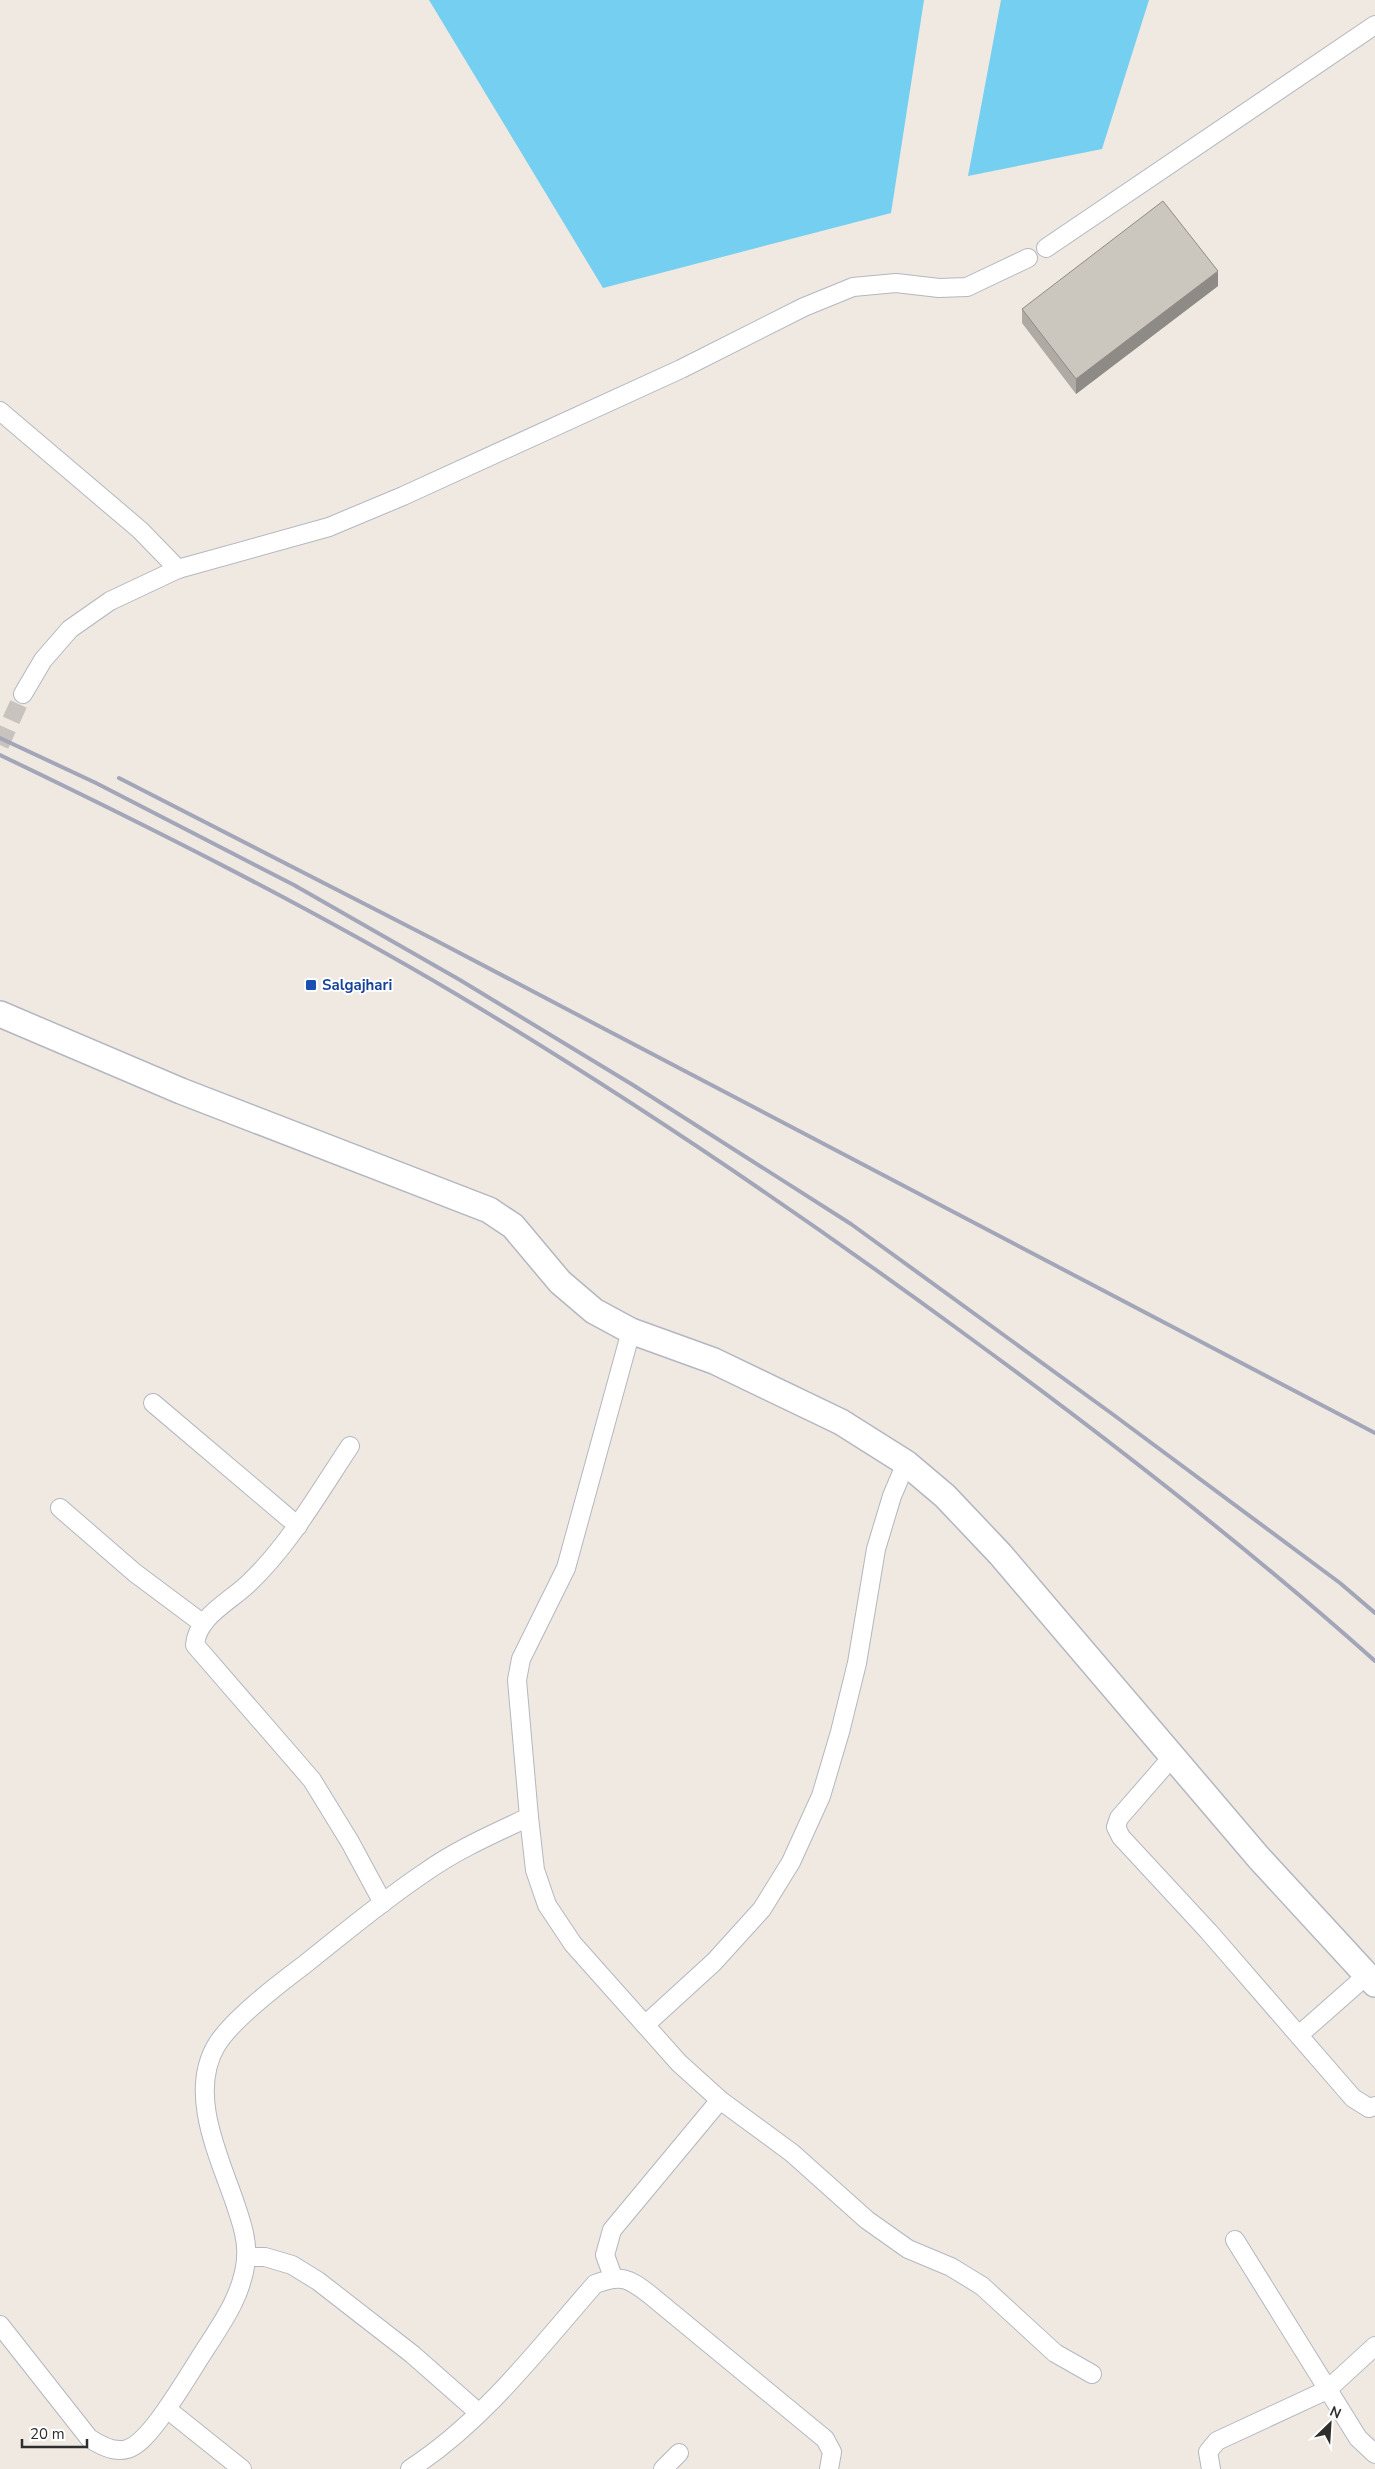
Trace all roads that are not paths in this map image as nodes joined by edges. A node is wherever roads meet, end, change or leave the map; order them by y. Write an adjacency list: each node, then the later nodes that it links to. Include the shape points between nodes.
1 (1375, 25): 2 (street)
2 (1046, 248)
3 (1028, 258): 5 (street, via 967,287 939,288 896,283 853,287 804,307 681,369 403,496 328,527)
4 (0, 412): 5 (street, via 140,530)
5 (178, 568): 6 (street, via 110,601 70,629 43,660)
6 (23, 694)
7 (0, 1014): 8 (main road, via 181,1091 489,1210 513,1226 566,1288 594,1311)
8 (631, 1331): 11 (main road, via 714,1361 786,1395 841,1422); 16 (street, via 566,1568 521,1659 517,1680)
9 (153, 1403): 13 (street)
10 (350, 1446): 13 (street)
11 (906, 1463): 15 (main road, via 945,1496 1000,1554); 19 (street, via 876,1549 840,1732 821,1796 791,1862 762,1909 714,1962)
12 (60, 1508): 14 (street, via 135,1573)
13 (298, 1526): 14 (street, via 279,1553)
14 (202, 1623): 17 (street, via 195,1645 201,1655 262,1719 312,1780)
15 (1173, 1756): 18 (main road, via 1259,1858); 20 (street, via 1125,1810 1116,1827)
16 (529, 1816): 17 (street, via 448,1858); 19 (street, via 535,1870 547,1904 573,1944)
17 (383, 1903): 24 (street, via 278,1985 216,2045 206,2072 204,2100 244,2228)
18 (1371, 1979): 20 (street)
19 (645, 2025): 21 (street, via 679,2063)
20 (1299, 2035): 22 (street, via 1353,2098 1369,2108)
21 (720, 2100): 25 (street, via 612,2230 605,2255); 28 (street, via 792,2153 867,2220 908,2249 951,2267 982,2286 1055,2353)
22 (1375, 2106)
23 (1235, 2240): 29 (street)
24 (246, 2257): 30 (street, via 242,2284 231,2310); 31 (street, via 265,2257 292,2264 318,2281 412,2354)
25 (613, 2277): 31 (street, via 595,2284); 37 (street, via 630,2280 649,2294 825,2439 832,2452)
26 (0, 2324): 30 (street, via 89,2438 103,2447 117,2451 132,2448 145,2438)
27 (1375, 2346): 29 (street)
28 (1092, 2374)
29 (1327, 2390): 33 (street, via 1358,2438); 38 (street, via 1217,2442 1208,2452)
30 (167, 2409): 34 (street)
31 (479, 2413): 35 (street, via 434,2453)
32 (679, 2453): 36 (street)
33 (1375, 2454)
34 (242, 2469)
35 (410, 2469)
36 (663, 2469)
37 (829, 2469)
38 (1211, 2469)

